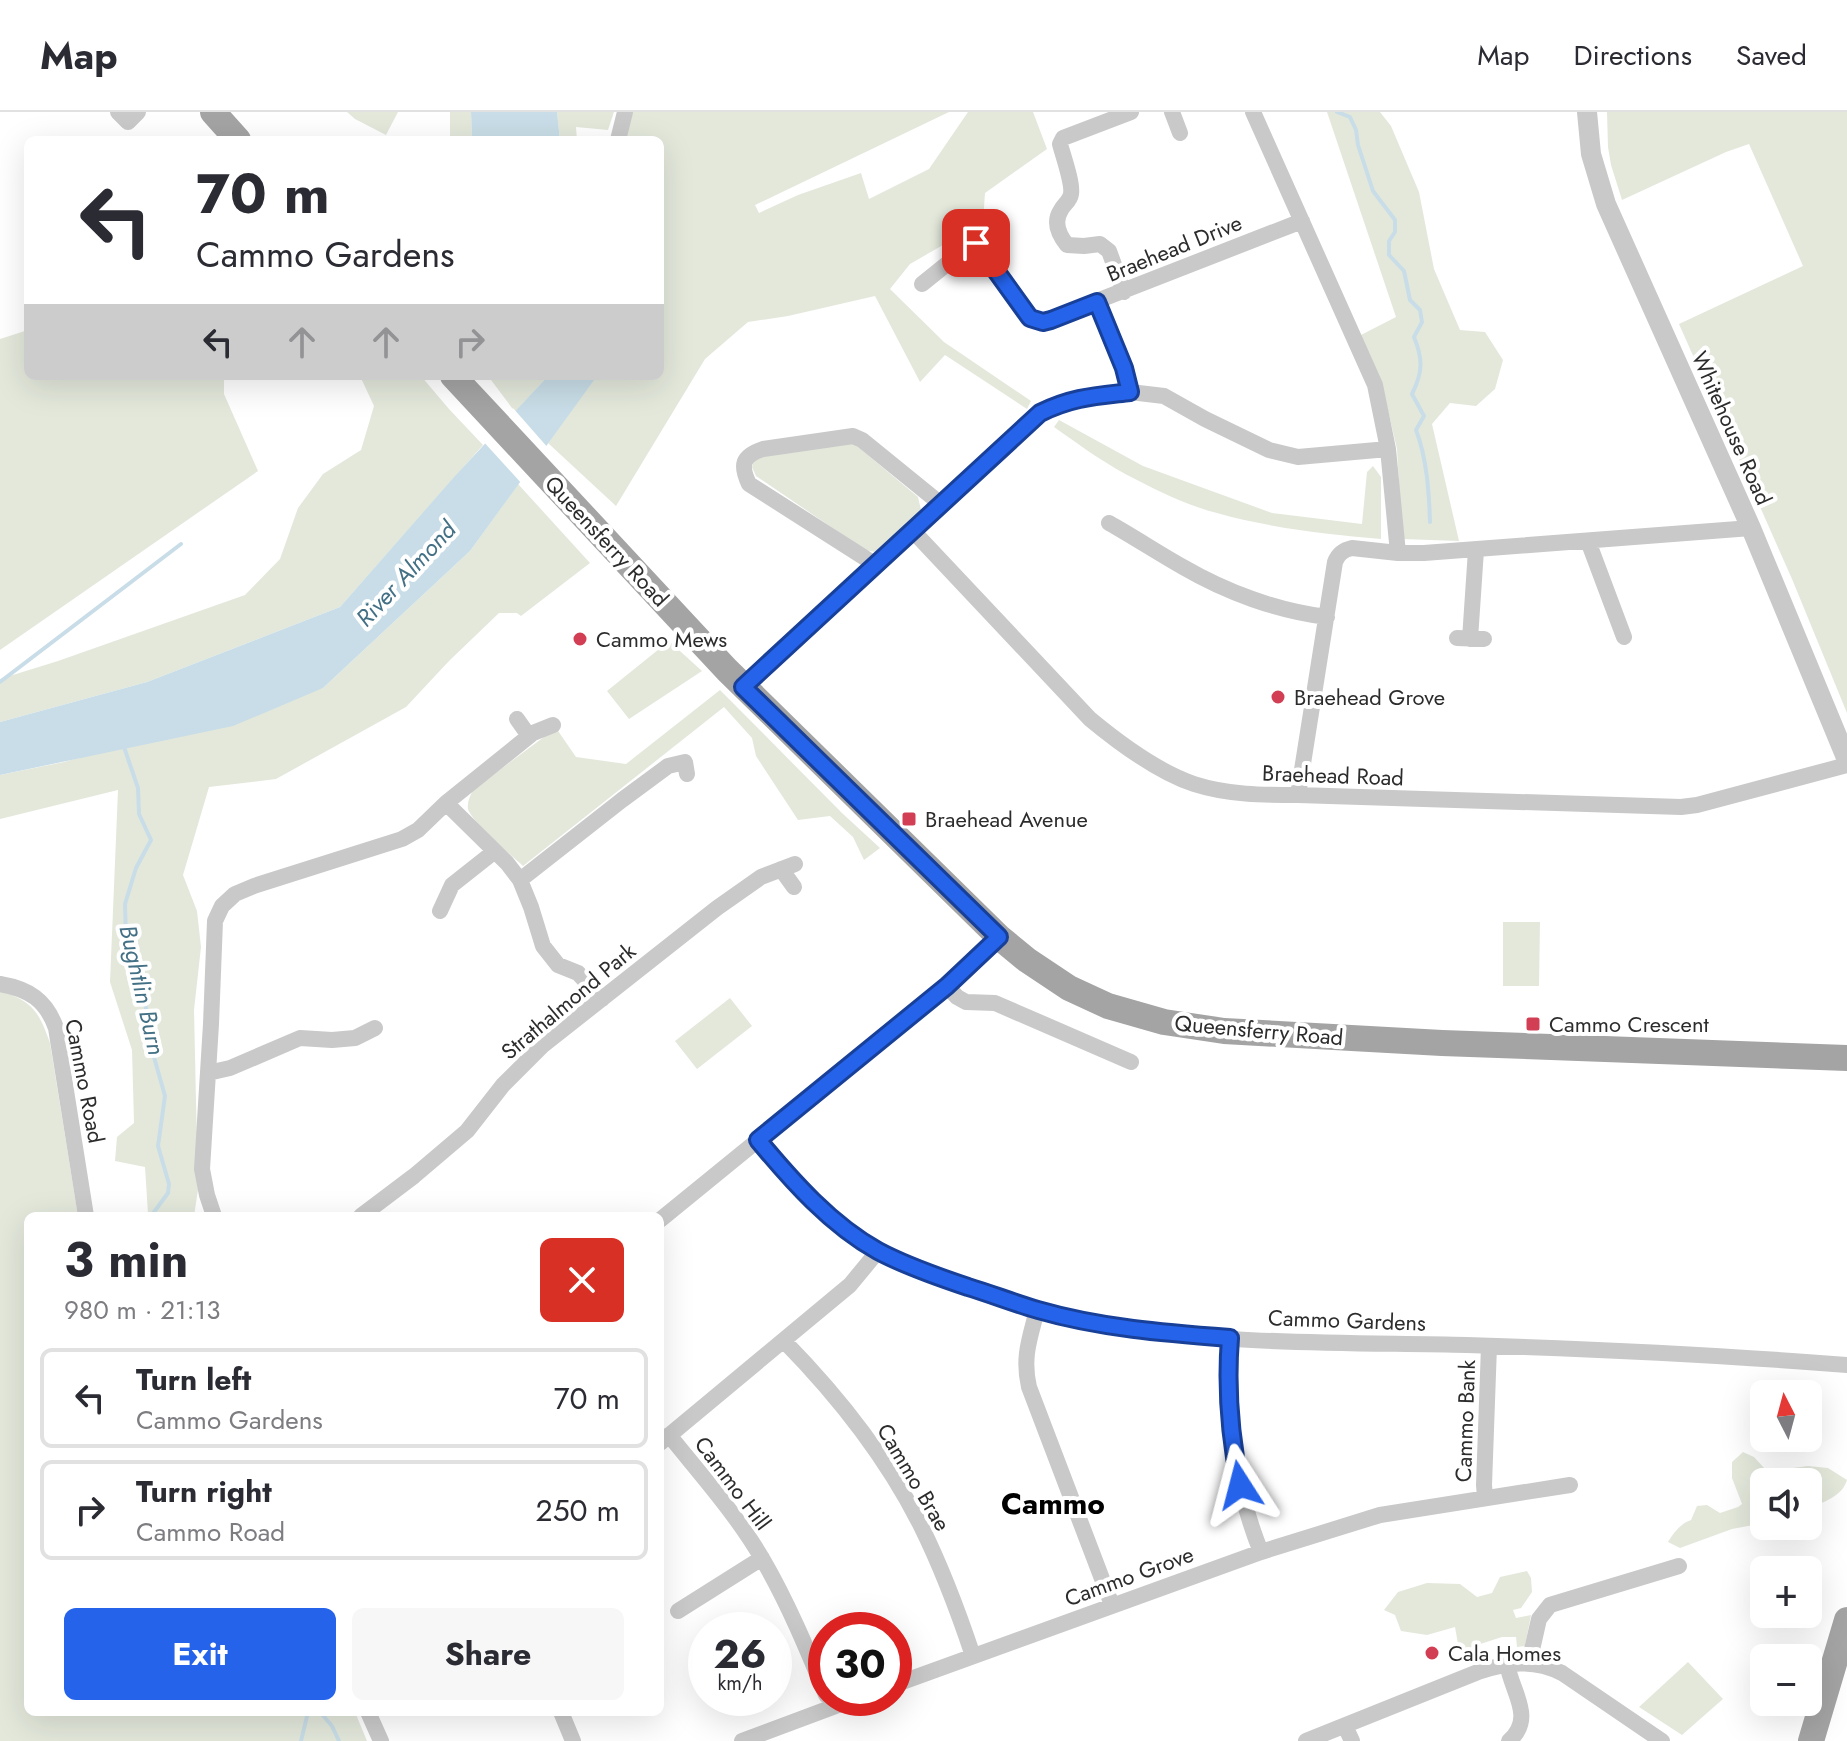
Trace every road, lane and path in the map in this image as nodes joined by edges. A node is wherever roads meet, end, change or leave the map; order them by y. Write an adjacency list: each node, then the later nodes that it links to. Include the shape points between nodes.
1 (118, 112): 2 (street, via 128,122)
2 (138, 112)
3 (213, 112): 10 (main road)
4 (625, 112): 11 (street)
5 (1131, 112): 14 (street, via 1063,138 1060,144 1072,192 1059,212 1059,236 1067,245 1100,244 1109,251)
6 (1172, 112): 9 (street)
7 (1253, 112): 12 (street)
8 (1587, 112): 20 (street, Whitehouse Road, via 1591,154 1606,204)
9 (1180, 133)
10 (234, 136)
11 (619, 136)
12 (1302, 221): 14 (street, Braehead Drive); 18 (street, via 1375,385)
13 (922, 284): 15 (street, Braehead Drive, via 976,243 1030,318 1051,320)
14 (1124, 292): 15 (street, Braehead Drive)
15 (1097, 302): 17 (street)
16 (457, 380): 30 (main road, Queensferry Road)
17 (1130, 392): 18 (street, via 1164,396 1269,450 1298,457); 19 (street, via 1082,397 1040,413)
18 (1388, 449): 25 (street)
19 (942, 505): 22 (street); 26 (street, via 853,436 763,449 745,460 749,484)
20 (1751, 528): 23 (street); 34 (street, Whitehouse Road)
21 (1114, 530): 27 (street, via 1226,589)
22 (913, 531): 26 (street); 36 (street, Braehead Road, via 1112,737 1192,783 1227,792)
23 (1588, 541): 24 (street); 28 (street)
24 (1476, 550): 25 (street); 29 (street)
25 (1398, 553): 27 (street, via 1352,548 1341,552)
26 (876, 565): 30 (street)
27 (1327, 617): 36 (street)
28 (1624, 637)
29 (1470, 638)
30 (743, 687): 42 (main road, Queensferry Road)
31 (517, 719): 33 (street)
32 (553, 725): 33 (street)
33 (529, 736): 37 (street)
34 (1847, 762): 36 (street, Braehead Road, via 1681,807)
35 (687, 774): 39 (street, via 685,762 668,766)
36 (1298, 795)
37 (446, 803): 38 (street); 49 (street, via 402,839 254,886 222,906 213,938)
38 (495, 851): 39 (street); 41 (street, via 452,885)
39 (520, 880): 45 (street, via 543,946 558,965 578,973)
40 (794, 887): 45 (street, Strathalmond Park, via 788,866 761,877)
41 (440, 911)
42 (999, 937): 44 (street); 47 (main road, Queensferry Road, via 1069,988 1108,1006 1224,1031)
43 (0, 984): 51 (street, Cammo Road, via 39,1000 56,1028)
44 (947, 986): 48 (street, via 966,1002 995,1003); 50 (street)
45 (602, 999): 53 (street, Strathalmond Park, via 542,1046 467,1131)
46 (375, 1028): 49 (street, via 355,1038 300,1038)
47 (1846, 1059)
48 (1131, 1062)
49 (208, 1073): 52 (street, via 202,1169)
50 (758, 1140): 54 (street); 55 (street, Cammo Gardens, via 808,1196)
51 (85, 1212)
52 (213, 1212)
53 (366, 1212)
54 (664, 1217)
55 (878, 1251): 56 (street, Cammo Gardens); 58 (street, via 850,1285)
56 (1037, 1310): 57 (street, Cammo Gardens, via 1127,1328); 67 (street, via 1026,1353 1029,1387)
57 (1230, 1338): 59 (street, Cammo Gardens); 64 (street, via 1235,1461)
58 (784, 1341): 61 (street); 71 (street, Cammo Brae, via 829,1388 899,1485 940,1569)
59 (1489, 1346): 60 (street, Cammo Gardens); 63 (street, Cammo Bank)
60 (1847, 1365)
61 (665, 1439): 65 (street, Cammo Hill, via 705,1477)
62 (1570, 1485): 63 (street, Cammo Grove)
63 (1485, 1497): 64 (street, Cammo Grove, via 1380,1515)
64 (1261, 1552): 67 (street, Cammo Grove)
65 (762, 1558): 68 (street, Cammo Hill); 70 (street, Cammo Hill)
66 (1679, 1566): 73 (street, via 1550,1605 1539,1619)
67 (1112, 1605): 71 (street, Cammo Grove)
68 (678, 1610)
69 (1847, 1620): 85 (main road)
70 (808, 1653)
71 (973, 1656): 74 (street, Cammo Grove)
72 (1507, 1663): 73 (street); 78 (street); 83 (street, via 1522,1711 1517,1734)
73 (1529, 1663): 84 (street, via 1562,1673)
74 (912, 1678)
75 (808, 1710): 81 (street)
76 (370, 1716): 79 (street)
77 (563, 1716): 80 (street)
78 (1349, 1733): 82 (street)
79 (381, 1741)
80 (573, 1741)
81 (742, 1741)
82 (1306, 1741)
83 (1509, 1741)
84 (1662, 1741)
85 (1811, 1741)

